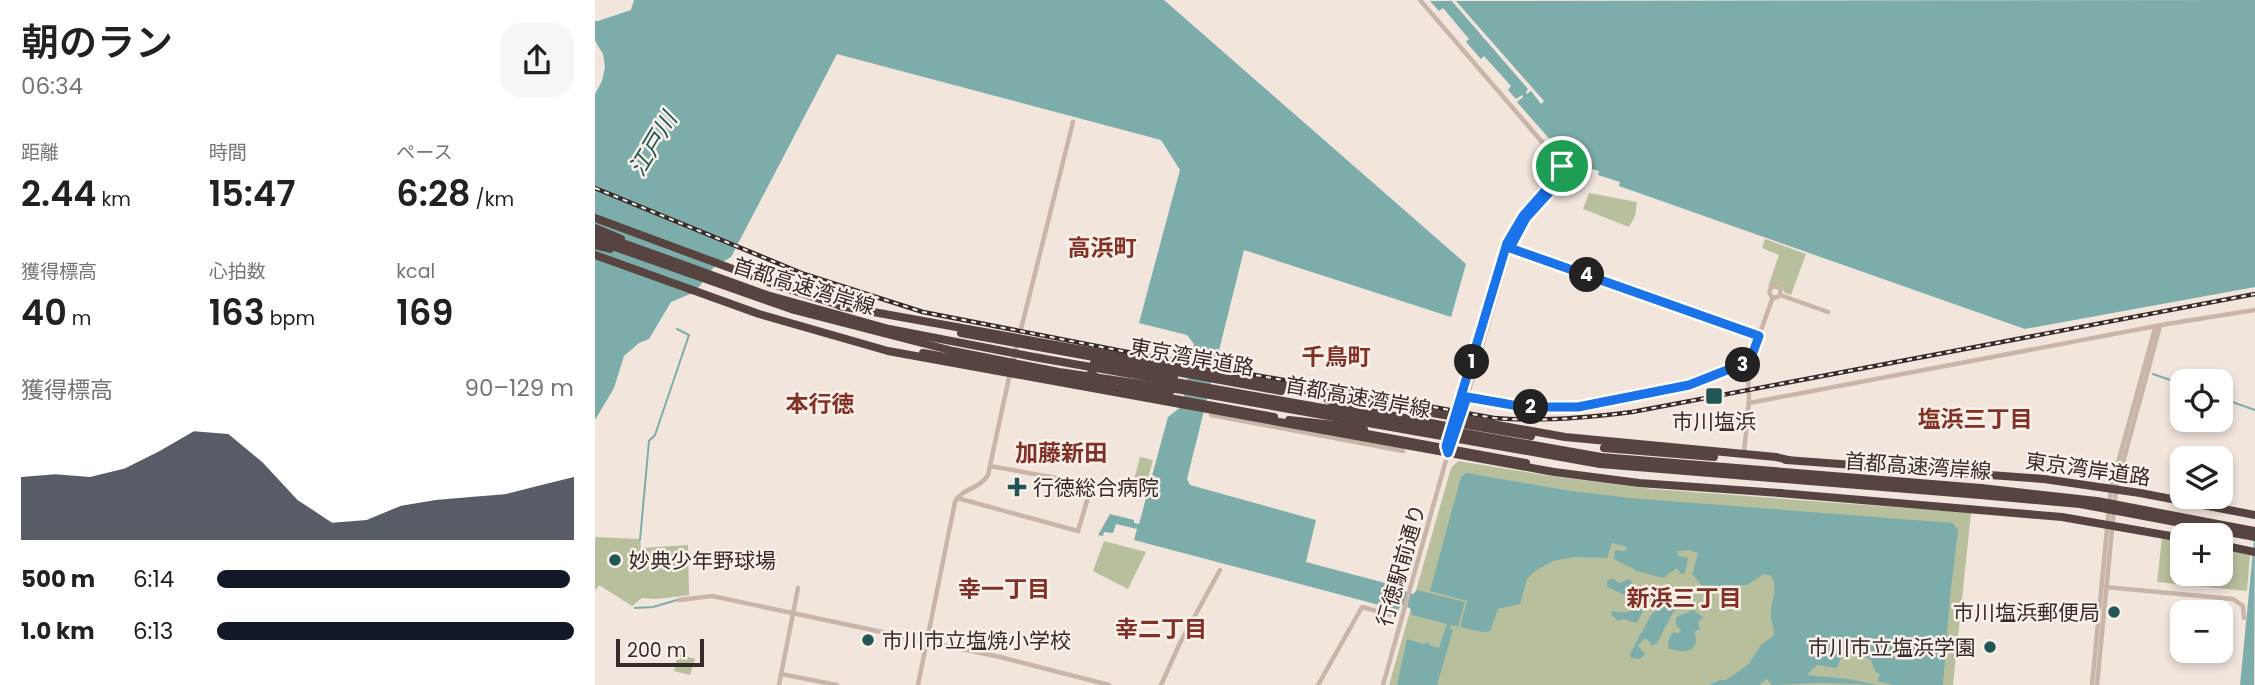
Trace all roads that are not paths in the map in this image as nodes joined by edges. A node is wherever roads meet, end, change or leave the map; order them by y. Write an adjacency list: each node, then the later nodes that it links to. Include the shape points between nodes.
1 (1420, 0): 6 (street, via 1566,173 1520,221)
2 (1073, 122): 16 (street)
3 (595, 218): 10 (highway, 東京湾岸道路)
4 (595, 230): 17 (highway, 首都高速湾岸線, bridge, via 767,295 849,319)
5 (595, 242): 34 (highway, 首都高速湾岸線, bridge, via 794,310 953,351)
6 (1508, 248): 15 (street); 21 (street)
7 (595, 255): 14 (highway, 東京湾岸道路, via 759,314)
8 (1780, 295): 9 (street); 9 (street, via 1774,286 1769,291); 12 (street)
9 (1773, 297): 15 (street)
10 (840, 306): 16 (highway, 東京湾岸道路); 22 (highway, 東京湾岸道路, bridge)
11 (2255, 310): 13 (street)
12 (1828, 312)
13 (2160, 326): 27 (street); 43 (street)
14 (835, 335): 20 (highway, 東京湾岸道路, via 896,353); 28 (highway, 東京湾岸道路, bridge)
15 (1759, 336): 18 (street)
16 (1019, 338): 19 (highway, 東京湾岸道路, bridge); 20 (street)
17 (1058, 361): 19 (highway, bridge, via 1081,358); 24 (highway, 首都高速湾岸線, bridge)
18 (1748, 366): 25 (street, via 1689,385 1578,407 1524,407); 27 (street)
19 (1160, 368): 22 (highway, bridge); 23 (highway, 東京湾岸道路, bridge); 24 (highway, bridge, via 1174,377 1170,392 1113,383 1094,377 1090,370 1100,363 1203,384)
20 (1010, 373): 26 (highway, 東京湾岸道路, bridge); 41 (street)
21 (1471, 373): 25 (street); 31 (street)
22 (1235, 383): 23 (highway, 東京湾岸道路, bridge)
23 (1282, 388): 29 (highway, 東京湾岸道路); 31 (highway, 東京湾岸道路)
24 (1217, 390): 35 (highway, 首都高速湾岸線, bridge)
25 (1467, 397): 31 (street)
26 (1146, 398): 28 (highway, bridge); 32 (highway, 東京湾岸道路, bridge)
27 (1749, 403): 38 (street)
28 (1214, 406): 32 (highway, 東京湾岸道路, bridge)
29 (1370, 409): 35 (highway, bridge); 39 (highway, 東京湾岸道路, bridge, via 1637,451)
30 (1211, 415): 36 (street)
31 (1457, 418): 37 (street, 行徳駅前通り, via 1446,446); 38 (highway, 東京湾岸道路, via 1578,439)
32 (1274, 420): 33 (highway, 東京湾岸道路); 37 (highway, 東京湾岸道路)
33 (1289, 420): 34 (highway, bridge); 46 (highway, 東京湾岸道路, bridge, via 1604,475)
34 (1467, 442): 40 (highway, 首都高速湾岸線, bridge)
35 (1547, 450): 40 (highway, 首都高速湾岸線, bridge)
36 (1403, 451)
37 (1448, 453): 46 (highway, 東京湾岸道路, via 1606,480); 70 (street, 行徳駅前通り)
38 (1744, 454): 39 (highway, 東京湾岸道路)
39 (1788, 460): 43 (highway, 東京湾岸道路)
40 (1600, 461): 45 (highway, 首都高速湾岸線)
41 (990, 466): 42 (street); 47 (street, via 981,484)
42 (1092, 484): 44 (street); 47 (street, via 1078,531)
43 (2114, 488): 48 (highway, 東京湾岸道路); 49 (street)
44 (1117, 489)
45 (1981, 491): 50 (highway, 首都高速湾岸線, bridge, via 2097,501); 52 (highway, 首都高速湾岸線, bridge, via 2080,504)
46 (1781, 493): 49 (highway, 東京湾岸道路)
47 (957, 498): 62 (street)
48 (2255, 516)
49 (2110, 524): 51 (highway, 東京湾岸道路); 56 (street)
50 (2255, 531)
51 (2170, 536)
52 (2255, 537)
53 (2233, 547): 54 (highway)
54 (2255, 552)
55 (1220, 570): 68 (street)
56 (2104, 586): 61 (street, via 2233,599 2244,608); 71 (street); 72 (street)
57 (798, 588): 59 (street)
58 (679, 600): 59 (street, via 708,595)
59 (793, 614): 62 (street); 63 (street)
60 (1394, 615): 69 (street, via 1362,607)
61 (2244, 618)
62 (928, 641): 66 (street); 67 (street)
63 (781, 674): 64 (street); 65 (street)
64 (779, 685)
65 (837, 685)
66 (918, 685)
67 (1109, 685)
68 (1161, 685)
69 (1318, 685)
70 (1383, 685)
71 (2092, 685)
72 (2098, 685)

